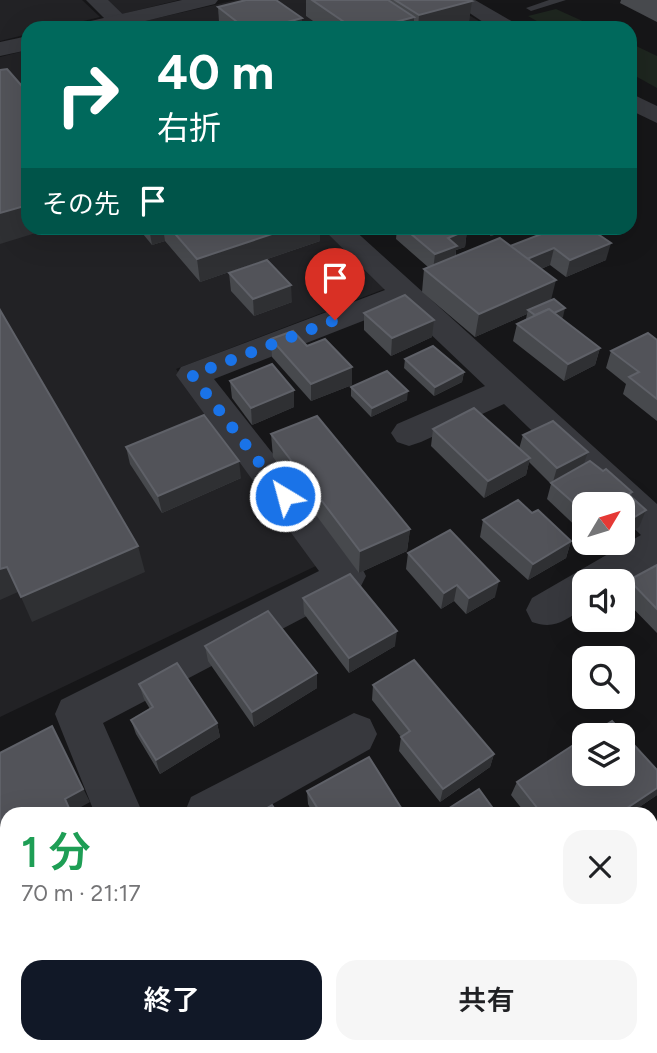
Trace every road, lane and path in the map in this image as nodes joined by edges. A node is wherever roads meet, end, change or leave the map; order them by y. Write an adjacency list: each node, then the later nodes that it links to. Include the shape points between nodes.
1 (96, 0): 6 (street)
2 (208, 0): 7 (street)
3 (460, 0): 8 (street)
4 (561, 0): 5 (lane)
5 (531, 8)
6 (118, 21)
7 (136, 21)
8 (495, 21)
9 (21, 45): 10 (street)
10 (0, 50)
11 (637, 104): 12 (street)
12 (657, 116)
13 (344, 235): 14 (street)
14 (406, 293): 15 (street); 23 (street, via 192,375 346,576 77,714)
15 (508, 389): 16 (street); 17 (street)
16 (408, 433)
17 (657, 527)
18 (657, 545): 19 (street)
19 (616, 569)
20 (572, 595): 21 (street)
21 (547, 610)
22 (354, 734): 24 (street)
23 (116, 807)
24 (221, 807)

